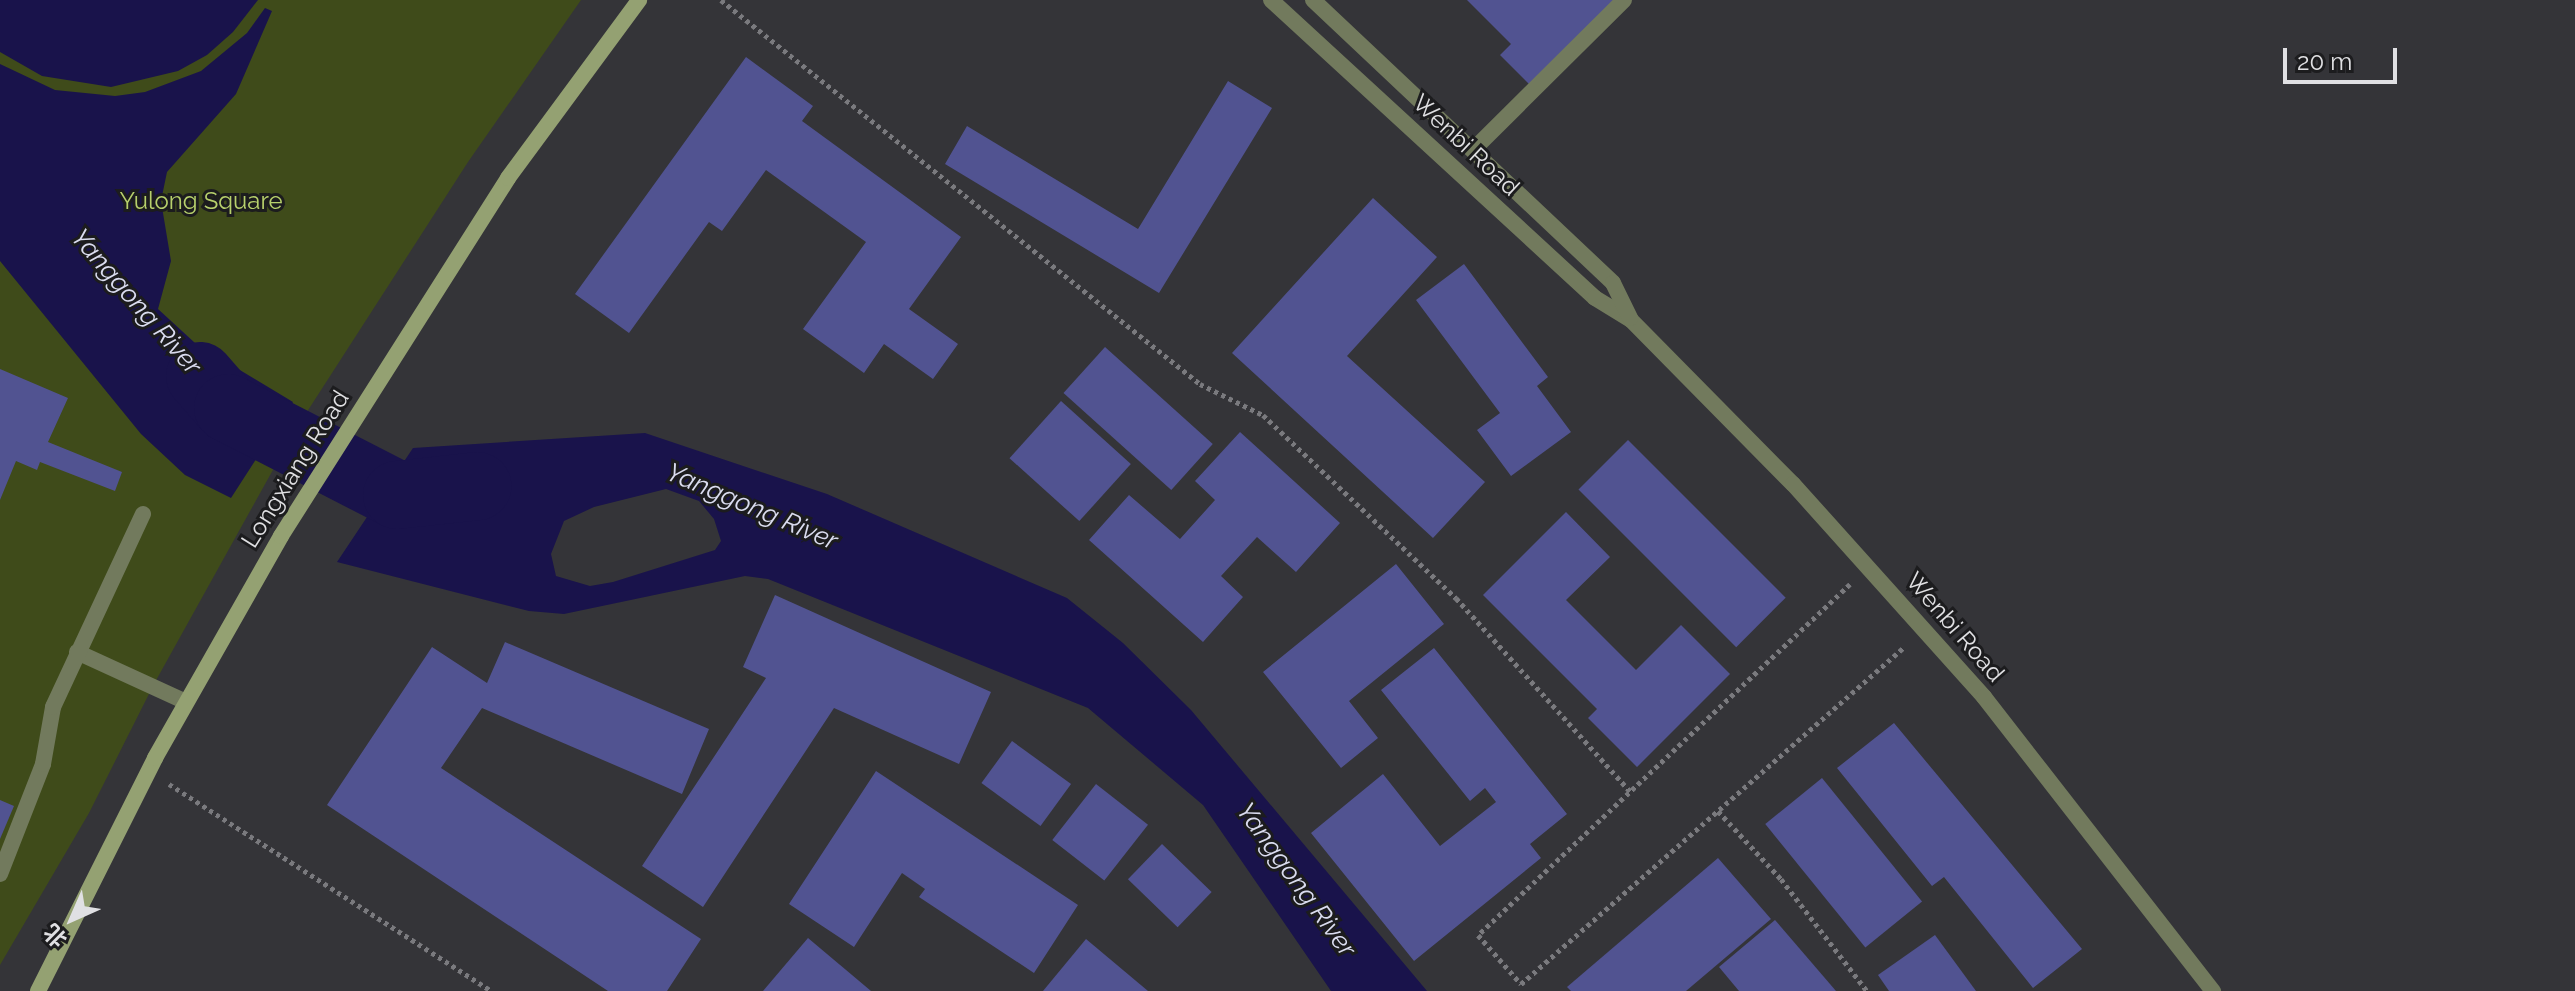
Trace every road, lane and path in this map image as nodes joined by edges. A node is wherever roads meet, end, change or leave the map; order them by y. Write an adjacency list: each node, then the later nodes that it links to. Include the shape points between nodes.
1 (639, 0): 12 (main road, Longxiang Road, via 508,178 281,536)
2 (721, 0): 14 (path, via 1200,384 1263,415 1456,598)
3 (1271, 0): 7 (street, Wenbi Road, via 1595,298)
4 (1313, 0): 6 (street, Wenbi Road)
5 (1624, 0): 6 (street)
6 (1475, 148): 7 (street, Wenbi Road, via 1613,283)
7 (1631, 320): 9 (street, Wenbi Road)
8 (143, 514): 11 (street)
9 (1869, 566): 10 (street, Wenbi Road); 14 (path)
10 (1925, 629): 15 (path); 20 (street, Wenbi Road, via 2075,807)
11 (77, 652): 12 (street); 16 (street, via 53,707 43,764)
12 (186, 702): 13 (main road, Longxiang Road)
13 (148, 771): 17 (main road, Longxiang Road); 18 (path)
14 (1630, 791): 15 (path, via 1478,935 1521,984)
15 (1718, 811): 19 (path, via 1781,879)
16 (0, 874)
17 (38, 991)
18 (491, 991)
19 (1867, 991)
20 (2213, 991)

